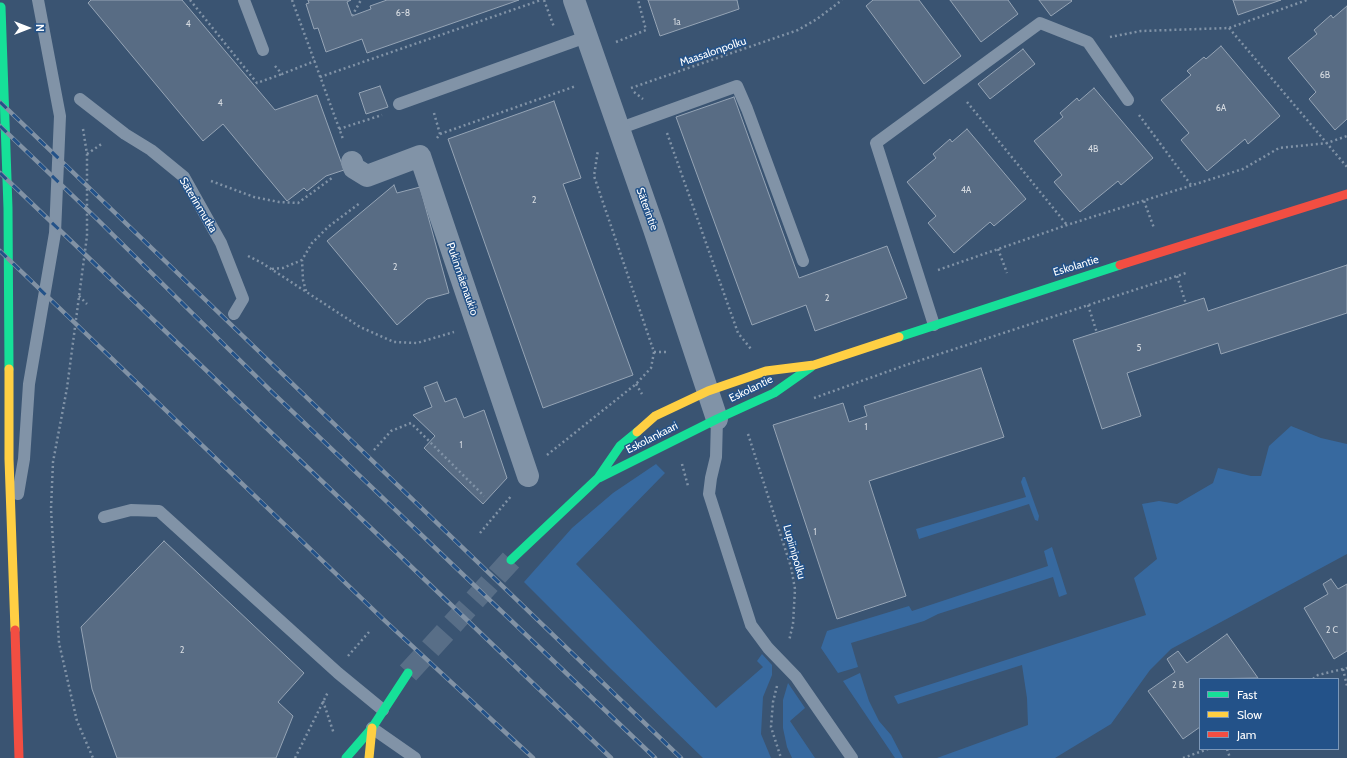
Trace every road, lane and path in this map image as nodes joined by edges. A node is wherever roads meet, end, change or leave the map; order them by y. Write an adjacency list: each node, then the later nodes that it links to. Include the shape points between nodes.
1 (38, 0): 85 (lane, via 60,116 55,233 29,384 24,460)
2 (190, 0): 24 (path, via 257,82)
3 (244, 0): 21 (lane)
4 (292, 0): 23 (path)
5 (361, 0): 14 (path)
6 (541, 0): 25 (path)
7 (544, 0): 20 (path)
8 (574, 0): 17 (street, Säterintie)
9 (638, 0): 19 (path, via 646,30)
10 (842, 0): 29 (path, Maasalonpolku, via 798,30)
11 (1307, 0): 15 (path)
12 (2, 3): 13 (main road); 85 (main road, via 8,208)
13 (0, 16)
14 (352, 16)
15 (1229, 28): 18 (path, via 1141,31); 42 (path)
16 (611, 36): 19 (path)
17 (586, 37): 20 (lane); 32 (street, Säterintie)
18 (1088, 42): 28 (lane, via 1040,23); 34 (lane)
19 (614, 43): 22 (path)
20 (561, 46): 27 (path); 31 (lane)
21 (263, 50): 24 (path)
22 (616, 50)
23 (315, 61): 24 (path); 25 (path)
24 (282, 74)
25 (320, 77): 37 (path)
26 (628, 82): 29 (path)
27 (576, 86): 30 (path); 39 (path)
28 (954, 86): 51 (path); 60 (lane, via 876,143)
29 (631, 89): 32 (path, Maasalonpolku); 36 (path)
30 (578, 93)
31 (427, 94): 35 (lane); 39 (path)
32 (607, 98): 38 (street, Säterintie)
33 (80, 99): 46 (lane, Säterinmutka); 63 (path, via 86,154 88,220)
34 (1128, 100): 47 (path)
35 (400, 104): 37 (path, via 382,114)
36 (660, 114): 38 (lane); 56 (lane, via 737,86); 72 (path, via 738,333 746,346 760,356)
37 (339, 129): 44 (path)
38 (618, 129): 73 (street, Säterintie)
39 (440, 134): 43 (path)
40 (1347, 136): 42 (path)
41 (596, 142): 79 (path, via 598,149 594,176 654,352 651,368 636,384 549,453)
42 (1327, 143): 45 (path); 47 (path, via 1279,148 1243,169)
43 (420, 156): 44 (street, via 367,176); 68 (street, Pukinmäenaukio)
44 (353, 165): 46 (path, via 327,180 298,203 254,197 215,182)
45 (1347, 167)
46 (184, 177): 53 (lane, Säterinmutka)
47 (1191, 186): 49 (path)
48 (1347, 194): 69 (main road, Eskolantie)
49 (1144, 201): 51 (path); 52 (path)
50 (360, 203): 55 (path, via 312,242)
51 (1067, 225): 54 (path)
52 (1155, 231)
53 (221, 243): 57 (path); 67 (lane, Säterinmutka, via 244,299)
54 (998, 249): 60 (path); 61 (path)
55 (302, 260): 57 (path, via 283,268); 62 (path)
56 (803, 261)
57 (272, 269): 62 (path)
58 (1192, 272): 59 (path)
59 (1177, 276): 65 (path); 66 (path)
60 (919, 277): 69 (lane)
61 (1009, 277)
62 (306, 292): 68 (path, via 360,327 394,342 417,344)
63 (79, 296): 64 (path); 98 (path, via 53,462 51,510 59,643 77,721)
64 (88, 304)
65 (1186, 304)
66 (1088, 305): 70 (path); 74 (path)
67 (236, 310)
68 (478, 324): 79 (street, Pukinmäenaukio)
69 (934, 325): 71 (main road, Eskolantie)
70 (1097, 333)
71 (814, 366): 72 (main road, Eskolantie); 75 (main road, Eskolantie, via 774,394)
72 (766, 371): 73 (main road, Eskolantie)
73 (708, 391): 75 (street, Säterintie); 80 (main road, Eskolankaari, via 655,416 620,446)
74 (810, 399)
75 (717, 419): 80 (main road, Eskolankaari); 87 (lane, via 716,457 709,494 751,625)
76 (748, 431): 87 (path, Lupiinipolku, via 791,567 795,589 794,624)
77 (374, 450): 82 (path, via 391,431 411,423)
78 (680, 458): 81 (path)
79 (528, 476): 84 (path)
80 (598, 478): 86 (main road, Eskolankaari)
81 (688, 492)
82 (484, 496)
83 (104, 517): 93 (lane, via 131,510 159,511 338,673)
84 (480, 533)
85 (12, 535): 97 (main road)
86 (511, 560)
87 (784, 665): 102 (path, Lupiinipolku, via 773,702 771,727); 103 (lane, via 796,677)
88 (1345, 668): 90 (path); 91 (path)
89 (408, 673): 93 (main road)
90 (1315, 678)
91 (1347, 686)
92 (323, 700): 95 (path)
93 (383, 710): 94 (main road)
94 (372, 728): 99 (main road); 100 (main road); 101 (lane)
95 (334, 735)
96 (1205, 750): 104 (path)
97 (19, 758)
98 (93, 758)
99 (346, 758)
100 (369, 758)
101 (415, 758)
102 (781, 758)
103 (852, 758)
104 (1183, 758)

